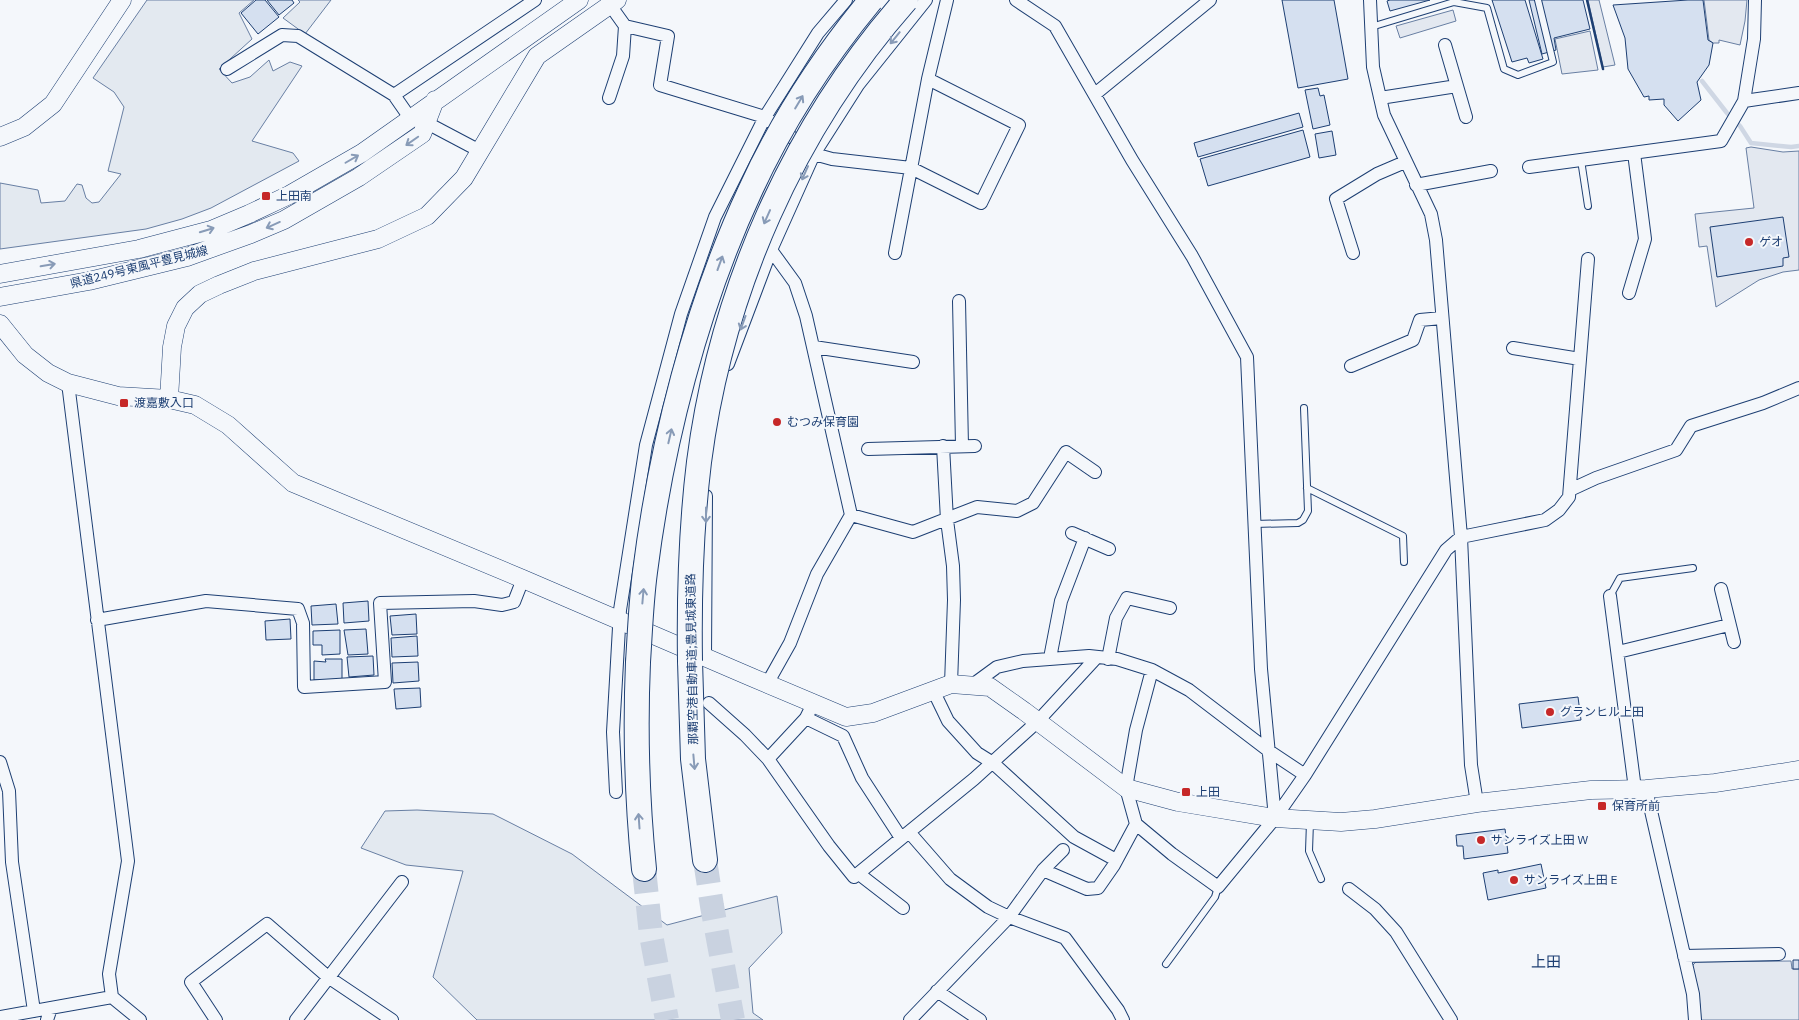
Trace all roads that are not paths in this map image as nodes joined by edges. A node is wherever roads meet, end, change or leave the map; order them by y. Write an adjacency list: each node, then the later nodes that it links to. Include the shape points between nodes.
1 (122, 0): 32 (street, via 53,104 24,127)
2 (535, 0): 23 (street)
3 (579, 0): 26 (street, 県道249号東風平豊見城線)
4 (846, 0): 28 (street, via 818,33)
5 (871, 0): 113 (highway, one-way to 5, bridge, via 636,724 638,662 645,572 656,497 681,388 713,283 750,191 809,85)
6 (906, 0): 87 (highway, 那覇空港自動車道;豊見城東道路, one-way to 87, bridge, via 854,65 800,151 766,220 730,318 711,394 699,462 689,604)
7 (926, 0): 35 (street, one-way to 35, via 858,85)
8 (947, 0): 19 (street)
9 (1016, 0): 22 (street, via 1055,26)
10 (1210, 0): 22 (street)
11 (1370, 0): 16 (street)
12 (1538, 0): 16 (lane, via 1553,62 1518,75 1504,70 1487,8 1454,2)
13 (1755, 0): 27 (street, via 1754,39)
14 (613, 2): 15 (street); 33 (street, via 537,56)
15 (625, 26): 24 (street, via 623,56); 28 (street, via 668,36 660,85)
16 (1371, 27): 25 (street, via 1373,67)
17 (1446, 45): 20 (street)
18 (227, 69): 23 (street, via 282,35 298,36)
19 (928, 79): 39 (street); 39 (street, via 1019,125 982,203)
20 (1457, 86): 25 (street); 29 (street)
21 (1799, 93): 27 (street)
22 (1096, 94): 69 (street, via 1132,160 1192,256 1247,357)
23 (394, 95): 30 (street)
24 (609, 98)
25 (1380, 98): 37 (street)
26 (435, 100): 30 (street, 県道249号東風平豊見城線); 31 (street, 県道249号東風平豊見城線)
27 (1744, 101): 34 (street, via 1721,141)
28 (764, 117): 35 (street); 81 (street, via 715,217 681,314 646,446)
29 (1466, 117)
30 (410, 118): 47 (street, 県道249号東風平豊見城線, one-way to 30, via 139,249 211,230 321,177)
31 (427, 123): 33 (street); 49 (street, 県道249号東風平豊見城線, one-way to 49, via 422,134 358,177 284,220 251,234 187,257 89,281)
32 (0, 137)
33 (480, 151): 60 (street, via 464,178 428,216 378,239 254,271 200,294 185,308 176,326)
34 (1634, 153): 36 (street); 48 (street, via 1645,239)
35 (814, 154): 39 (street); 43 (street, one-way to 43)
36 (1581, 160): 38 (street); 42 (lane)
37 (1405, 162): 41 (street); 45 (street, via 1336,198)
38 (1529, 167)
39 (911, 168): 44 (street)
40 (1491, 171): 41 (street)
41 (1416, 185): 51 (street, via 1431,214)
42 (1588, 206)
43 (771, 250): 53 (street, via 795,283); 87 (street, one-way to 87, via 720,387 709,431)
44 (895, 252)
45 (1353, 253)
46 (1588, 259): 55 (street)
47 (0, 274)
48 (1629, 293)
49 (0, 297)
50 (959, 301): 62 (street, via 968,446)
51 (1442, 318): 57 (street, via 1420,320 1413,340); 71 (street)
52 (0, 324): 58 (street, via 25,355 48,373)
53 (814, 347): 56 (street); 67 (street)
54 (1513, 348): 55 (street)
55 (1580, 359): 66 (street)
56 (913, 362)
57 (1351, 366)
58 (68, 383): 60 (street, via 118,396); 80 (street)
59 (1799, 388): 66 (street, via 1763,404 1691,426 1676,450)
60 (169, 399): 76 (street, via 195,405 228,425 293,483)
61 (1304, 408): 65 (lane)
62 (943, 446): 63 (street); 68 (street)
63 (868, 450)
64 (1095, 472): 68 (street, via 1066,452 1032,503 1017,511 977,508)
65 (1307, 488): 69 (lane, via 1308,511 1303,520 1298,523); 74 (lane, via 1403,536)
66 (1570, 490): 71 (street, via 1559,510 1545,520)
67 (851, 516): 68 (street, via 913,532); 89 (street, via 817,574 790,643)
68 (947, 520): 90 (street, via 954,600)
69 (1254, 524): 96 (street, via 1260,669)
70 (1072, 533): 72 (street)
71 (1461, 537): 101 (street, via 1446,550); 105 (street, via 1471,765)
72 (1085, 538): 73 (street); 85 (street, via 1061,601)
73 (1109, 549)
74 (1404, 562)
75 (1693, 568): 78 (lane, via 1620,578)
76 (523, 579): 80 (street, via 514,602 502,605 474,601 380,604 385,682 304,687 303,623 298,609 206,601); 81 (street)
77 (1721, 589): 82 (street)
78 (1610, 596): 84 (street)
79 (1170, 608): 86 (street, via 1127,598)
80 (97, 620): 127 (street, via 128,862 110,974)
81 (619, 620): 87 (street); 104 (street, via 613,732)
82 (1730, 625): 83 (street); 84 (street)
83 (1734, 642)
84 (1618, 652): 103 (street)
85 (1050, 658): 86 (street); 91 (street, via 997,667)
86 (1102, 658): 88 (street); 95 (street)
87 (697, 659): 89 (street); 111 (highway, 那覇空港自動車道;豊見城東道路, one-way to 111, via 694,759)
88 (1152, 670): 96 (street, via 1189,690); 102 (street, via 1136,730)
89 (767, 684): 94 (street)
90 (952, 684): 91 (street); 92 (street)
91 (972, 686): 95 (street, via 990,687)
92 (933, 690): 94 (street, via 873,713 846,717); 99 (street, via 948,721 977,753)
93 (709, 703): 97 (street)
94 (810, 710): 97 (street); 109 (street, via 843,736 862,778)
95 (1037, 722): 99 (street); 102 (street)
96 (1269, 750): 101 (street); 106 (street)
97 (768, 759): 115 (street, via 829,846 854,877)
98 (0, 762): 128 (street, via 8,791 12,862)
99 (993, 763): 109 (street); 112 (street, via 1074,837)
100 (1799, 770): 103 (street, via 1714,783)
101 (1305, 774): 106 (street)
102 (1126, 788): 106 (street, via 1178,802); 108 (street)
103 (1641, 789): 105 (street, via 1591,790); 123 (street)
104 (616, 792)
105 (1477, 803): 107 (street, via 1375,819)
106 (1275, 818): 107 (street); 118 (street)
107 (1310, 821): 116 (lane, via 1310,851)
108 (1136, 824): 112 (street); 118 (street)
109 (905, 835): 115 (street); 121 (street, via 950,879 988,907)
110 (1064, 850): 114 (street)
111 (705, 860)
112 (1116, 860): 114 (street, via 1098,888 1087,889)
113 (644, 869)
114 (1043, 870): 121 (street)
115 (859, 874): 120 (street)
116 (1321, 879)
117 (402, 882): 125 (street)
118 (1218, 887): 124 (lane, via 1215,897)
119 (1349, 889): 138 (street, via 1375,909 1396,932)
120 (903, 908)
121 (1009, 917): 126 (street); 137 (street, via 1064,938)
122 (1779, 954): 123 (street)
123 (1684, 956): 139 (street)
124 (1166, 964)
125 (328, 977): 131 (street); 133 (street, via 267,924 190,982); 134 (street)
126 (937, 991): 135 (street); 136 (street)
127 (112, 997): 129 (street); 132 (street)
128 (34, 1011): 129 (street); 130 (street)
129 (49, 1014)
130 (0, 1017)
131 (383, 1018)
132 (140, 1020)
133 (216, 1020)
134 (296, 1020)
135 (910, 1020)
136 (980, 1020)
137 (1123, 1020)
138 (1451, 1020)
139 (1695, 1020)

